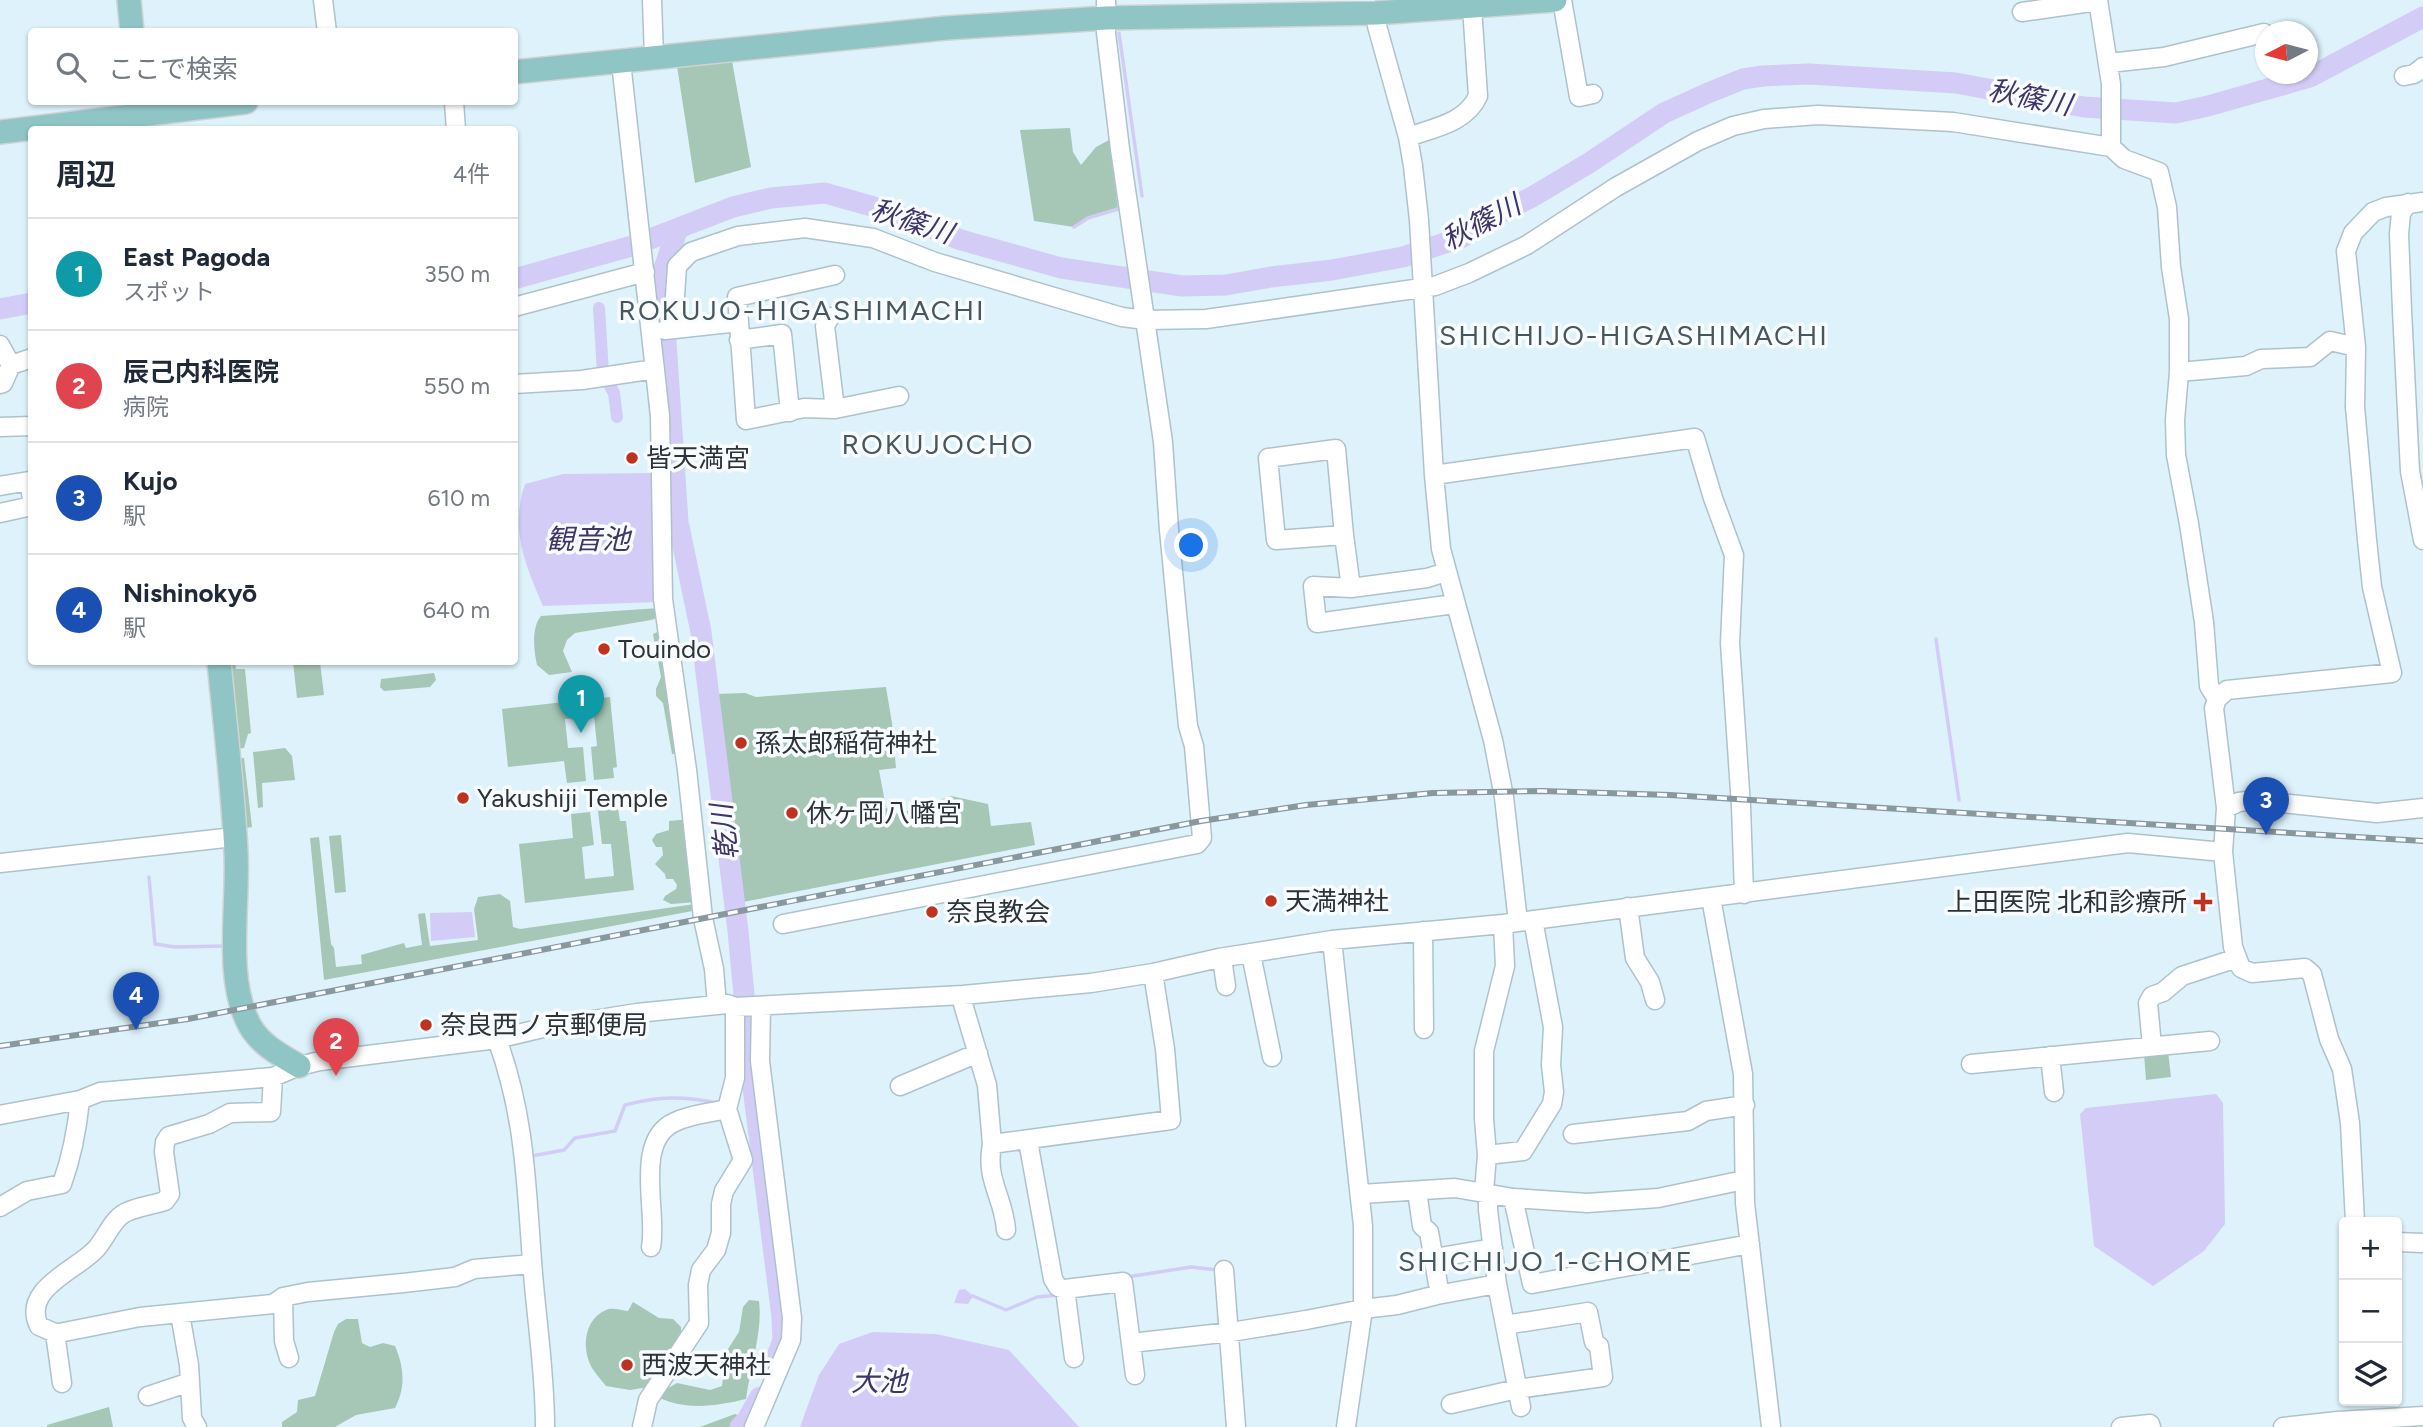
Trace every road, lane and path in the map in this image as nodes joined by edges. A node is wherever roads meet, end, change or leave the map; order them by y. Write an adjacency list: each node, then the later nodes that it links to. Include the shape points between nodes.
1 (129, 0): 11 (main road)
2 (323, 0): 12 (street)
3 (652, 0): 14 (street)
4 (1555, 0): 7 (main road)
5 (1562, 0): 20 (street)
6 (2098, 1): 9 (street); 16 (street)
7 (1472, 7): 10 (main road); 28 (street, via 1478,96 1473,109)
8 (1106, 9): 10 (main road); 14 (main road); 36 (street, via 1115,110)
9 (2022, 12)
10 (1376, 13): 28 (street)
11 (132, 28)
12 (326, 28)
13 (2255, 35): 16 (street, via 2164,57)
14 (654, 57): 15 (main road)
15 (621, 61): 18 (main road); 31 (street)
16 (2109, 63): 29 (street)
17 (2423, 67): 19 (street)
18 (518, 72)
19 (2404, 76)
20 (1580, 98)
21 (223, 105): 23 (main road)
22 (454, 105): 25 (street)
23 (148, 115): 24 (main road)
24 (63, 126)
25 (456, 126)
26 (28, 129): 27 (main road)
27 (0, 132)
28 (1408, 137): 33 (street, via 1419,220)
29 (2111, 142): 33 (street, via 1953,122 1818,115 1764,119 1698,141 1527,245 1469,273 1435,286); 45 (street, via 2124,159 2159,172 2179,319)
30 (2415, 203): 41 (street, via 2373,212 2353,233 2346,251); 59 (street, via 2400,213 2399,234 2410,471)
31 (645, 272): 34 (street); 38 (street)
32 (835, 275): 39 (street, via 737,297)
33 (1421, 282): 36 (street, via 1206,319); 53 (street)
34 (518, 306)
35 (830, 317): 49 (street, via 825,326)
36 (1146, 318): 37 (street, via 1110,314 1044,296 873,238 805,228 738,236 691,252 677,266); 74 (street, via 1163,442 1168,530 1202,838 1197,844)
37 (676, 329): 38 (street); 39 (street)
38 (652, 332): 44 (street)
39 (739, 332): 50 (street, via 782,334); 50 (street, via 746,420)
40 (0, 345): 43 (street)
41 (2356, 347): 45 (street, via 2330,341 2310,357 2261,359 2246,366); 64 (street, via 2355,407 2372,587 2392,673 2227,690)
42 (28, 359): 43 (street)
43 (10, 365): 46 (street)
44 (655, 369): 47 (street); 84 (street, via 663,599 703,918)
45 (2179, 372): 64 (street, via 2176,455 2204,622 2209,686)
46 (0, 384)
47 (518, 384)
48 (900, 396): 49 (street)
49 (835, 409): 50 (street)
50 (790, 412)
51 (28, 426): 52 (street)
52 (0, 427)
53 (1434, 475): 60 (street); 70 (street, via 1695,438 1734,555 1730,643)
54 (28, 481): 55 (street)
55 (0, 486)
56 (28, 507): 57 (street)
57 (0, 513)
58 (1344, 535): 58 (street, via 1336,449 1268,458 1276,540); 61 (street)
59 (2423, 540)
60 (1447, 572): 61 (street); 62 (street)
61 (1351, 588): 62 (street, via 1313,586 1317,623)
62 (1454, 604): 73 (street, via 1493,740)
63 (219, 665): 67 (main road)
64 (2217, 699): 65 (street, via 2214,708)
65 (2226, 808): 66 (street, via 2253,800 2377,813); 68 (street)
66 (2423, 808)
67 (234, 837): 69 (street); 94 (main road, via 235,967 240,993 249,1024 261,1041)
68 (2223, 852): 70 (street, via 2128,843); 79 (street)
69 (0, 863)
70 (1744, 894): 71 (street)
71 (1711, 898): 72 (street); 99 (street)
72 (1628, 907): 73 (street); 83 (street, via 1635,958)
73 (1518, 922): 75 (street); 105 (street, via 1484,1051); 105 (street, via 1550,1006 1554,1092 1552,1104 1524,1151)
74 (783, 924)
75 (1423, 932): 76 (street); 86 (street)
76 (1332, 940): 77 (street); 109 (street)
77 (1251, 954): 78 (street); 92 (street)
78 (1222, 958): 80 (street); 81 (street)
79 (2237, 958): 89 (street, via 2182,976 2152,996 2148,1003); 112 (street, via 2241,968 2252,973 2305,968 2312,974 2342,1069)
80 (1153, 972): 82 (street); 103 (street, via 1171,1120)
81 (1226, 986)
82 (963, 995): 85 (street); 90 (street)
83 (1655, 1000)
84 (726, 1006): 85 (street); 87 (street, via 637,1013); 100 (street, via 735,1078)
85 (761, 1006): 144 (street, via 760,1061 792,1318 788,1349)
86 (1424, 1029)
87 (497, 1039): 94 (street); 120 (street, via 519,1116)
88 (2210, 1041): 89 (street)
89 (2152, 1046): 91 (street)
90 (978, 1054): 96 (street); 104 (street, via 987,1085)
91 (2050, 1056): 93 (street); 97 (street)
92 (1272, 1057)
93 (1971, 1064)
94 (299, 1066): 95 (street)
95 (273, 1077): 98 (street, via 100,1092); 130 (street, via 271,1112 230,1113 169,1136 164,1152 170,1194 165,1201 122,1214 96,1250 37,1300 34,1308 39,1326)
96 (901, 1086)
97 (2054, 1092)
98 (80, 1100): 101 (street); 111 (street, via 71,1161 62,1184 27,1191)
99 (1745, 1105): 102 (street, via 1706,1111 1688,1121); 106 (street)
100 (727, 1109): 117 (street, via 675,1121 657,1138 649,1184); 143 (street, via 743,1160 724,1191 716,1250 701,1270 699,1323 649,1400)
101 (0, 1115)
102 (1573, 1134)
103 (1028, 1141): 104 (street); 124 (street, via 1052,1279)
104 (992, 1144): 113 (street, via 990,1174 1005,1213)
105 (1487, 1155): 108 (street)
106 (1744, 1180): 110 (street, via 1658,1198 1587,1203); 116 (street)
107 (1417, 1191): 108 (street, via 1455,1188); 109 (street); 119 (street, via 1422,1226 1429,1232)
108 (1486, 1193): 110 (street); 118 (street)
109 (1361, 1195): 126 (street)
110 (1513, 1198): 116 (street, via 1532,1284)
111 (0, 1207)
112 (2355, 1217)
113 (1006, 1230)
114 (2402, 1242): 115 (street)
115 (2423, 1243)
116 (1750, 1244): 147 (street)
117 (651, 1247)
118 (1493, 1248): 119 (street); 123 (street)
119 (1434, 1258): 122 (street)
120 (532, 1264): 125 (street); 142 (street, via 544,1363)
121 (1224, 1270): 129 (street)
122 (1438, 1283)
123 (1497, 1284): 126 (street); 128 (street)
124 (1065, 1289): 131 (street, via 1123,1282); 133 (street)
125 (283, 1297): 127 (street, via 273,1304); 132 (street)
126 (1363, 1309): 129 (street); 146 (street)
127 (180, 1314): 130 (street); 135 (street)
128 (1505, 1325): 138 (street); 138 (street, via 1588,1312 1594,1342 1599,1346 1603,1377)
129 (1231, 1332): 131 (street); 145 (street)
130 (55, 1333): 136 (street)
131 (1131, 1343): 134 (street)
132 (289, 1358)
133 (1074, 1358)
134 (1135, 1375)
135 (190, 1382): 137 (street); 141 (street, via 192,1418)
136 (62, 1383)
137 (148, 1396)
138 (1519, 1398): 139 (street)
139 (1451, 1404)
140 (2423, 1416): 150 (street)
141 (197, 1427)
142 (545, 1427)
143 (642, 1427)
144 (754, 1427)
145 (1236, 1427)
146 (1346, 1427)
147 (1771, 1427)
148 (2121, 1427): 149 (street)
149 (2151, 1427)
150 (2283, 1427)

